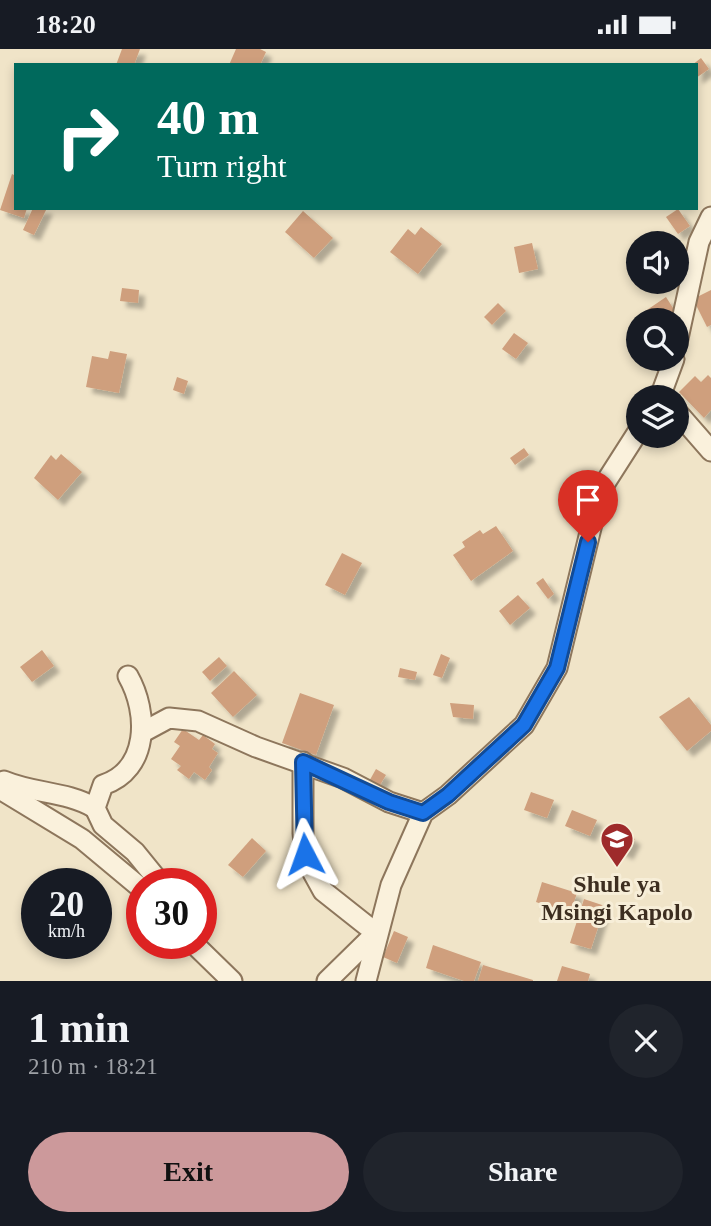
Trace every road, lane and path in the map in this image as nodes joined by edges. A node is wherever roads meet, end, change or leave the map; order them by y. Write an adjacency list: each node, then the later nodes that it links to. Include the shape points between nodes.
1 (711, 217): 2 (street)
2 (705, 240): 3 (street)
3 (687, 308)
4 (689, 426): 6 (street)
5 (627, 448): 13 (street, via 600,491 557,668 524,725)
6 (711, 451)
7 (128, 676): 8 (street)
8 (142, 732): 9 (street, via 169,718 198,721); 12 (street, via 134,763 120,779 103,785)
9 (303, 762): 13 (street); 16 (street, via 303,833 312,871 323,891)
10 (0, 780): 12 (street, via 26,790 77,797)
11 (0, 789): 15 (street, via 82,839)
12 (95, 808): 14 (street, via 103,825)
13 (423, 813): 16 (street, via 391,885)
14 (148, 868)
15 (126, 876)
16 (376, 933): 19 (street); 20 (street)
17 (209, 959): 18 (street)
18 (232, 981)
19 (327, 981)
20 (366, 981)

